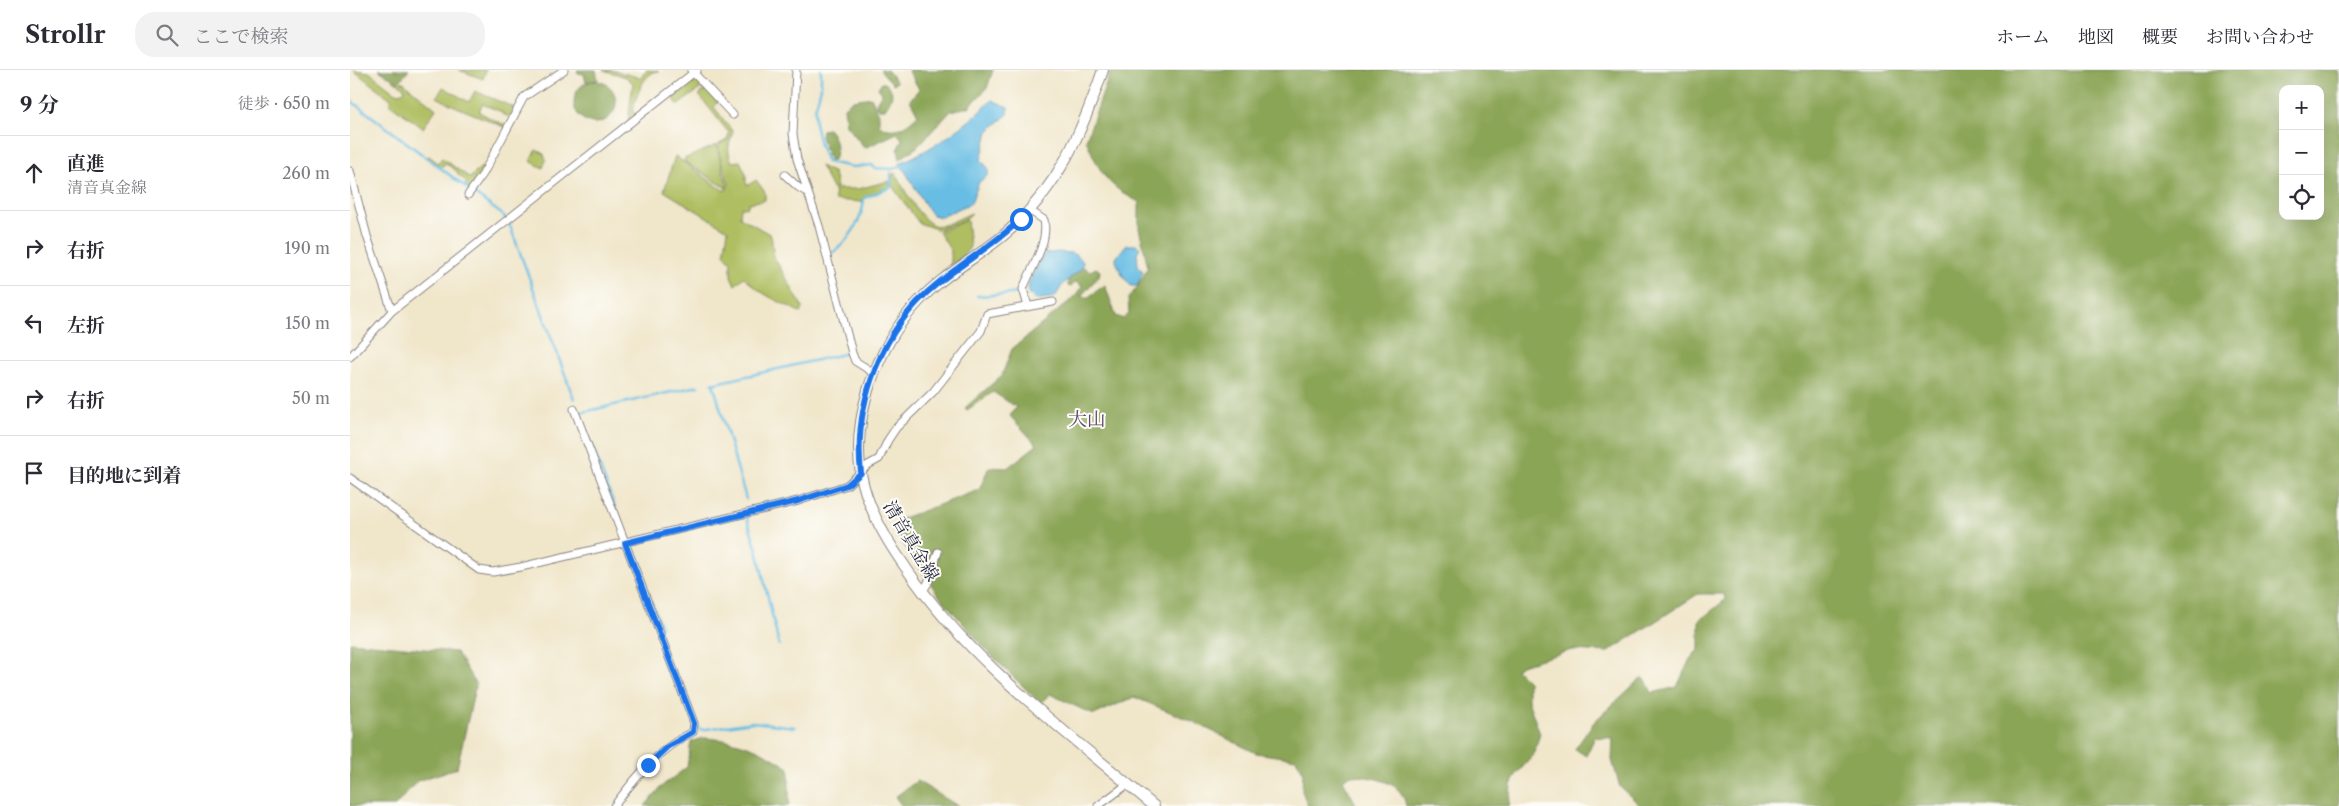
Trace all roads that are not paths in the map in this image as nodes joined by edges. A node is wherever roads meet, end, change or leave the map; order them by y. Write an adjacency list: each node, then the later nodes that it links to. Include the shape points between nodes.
1 (564, 70): 8 (street, via 524,97)
2 (796, 70): 9 (street, via 793,134)
3 (1103, 70): 10 (main road, 清音真金線, via 1072,150 1053,182)
4 (694, 71): 5 (street); 13 (street)
5 (733, 115)
6 (350, 172): 13 (street)
7 (785, 175): 9 (street)
8 (470, 193)
9 (808, 193): 15 (street, via 820,226 852,353 855,361)
10 (1029, 210): 12 (street, via 1044,220 1046,226 1023,294); 15 (main road, 清音真金線, via 994,243 924,295 890,339)
11 (1053, 302): 12 (street)
12 (1028, 306): 17 (street, via 987,314 981,331 970,346 933,392 896,428 879,458 870,462)
13 (392, 311): 14 (street)
14 (350, 357)
15 (874, 373): 17 (main road, 清音真金線, via 860,425)
16 (574, 409): 19 (street)
17 (861, 473): 19 (street, via 847,485 798,501); 21 (main road, 清音真金線, via 868,500 884,534)
18 (350, 478): 19 (street, via 486,572)
19 (627, 543): 23 (street, via 694,723 693,732 667,747)
20 (938, 552): 21 (street)
21 (922, 592): 22 (main road, 清音真金線, via 936,611 1024,698)
22 (1128, 784): 24 (street); 25 (main road, 清音真金線)
23 (614, 806)
24 (1098, 806)
25 (1154, 806)

